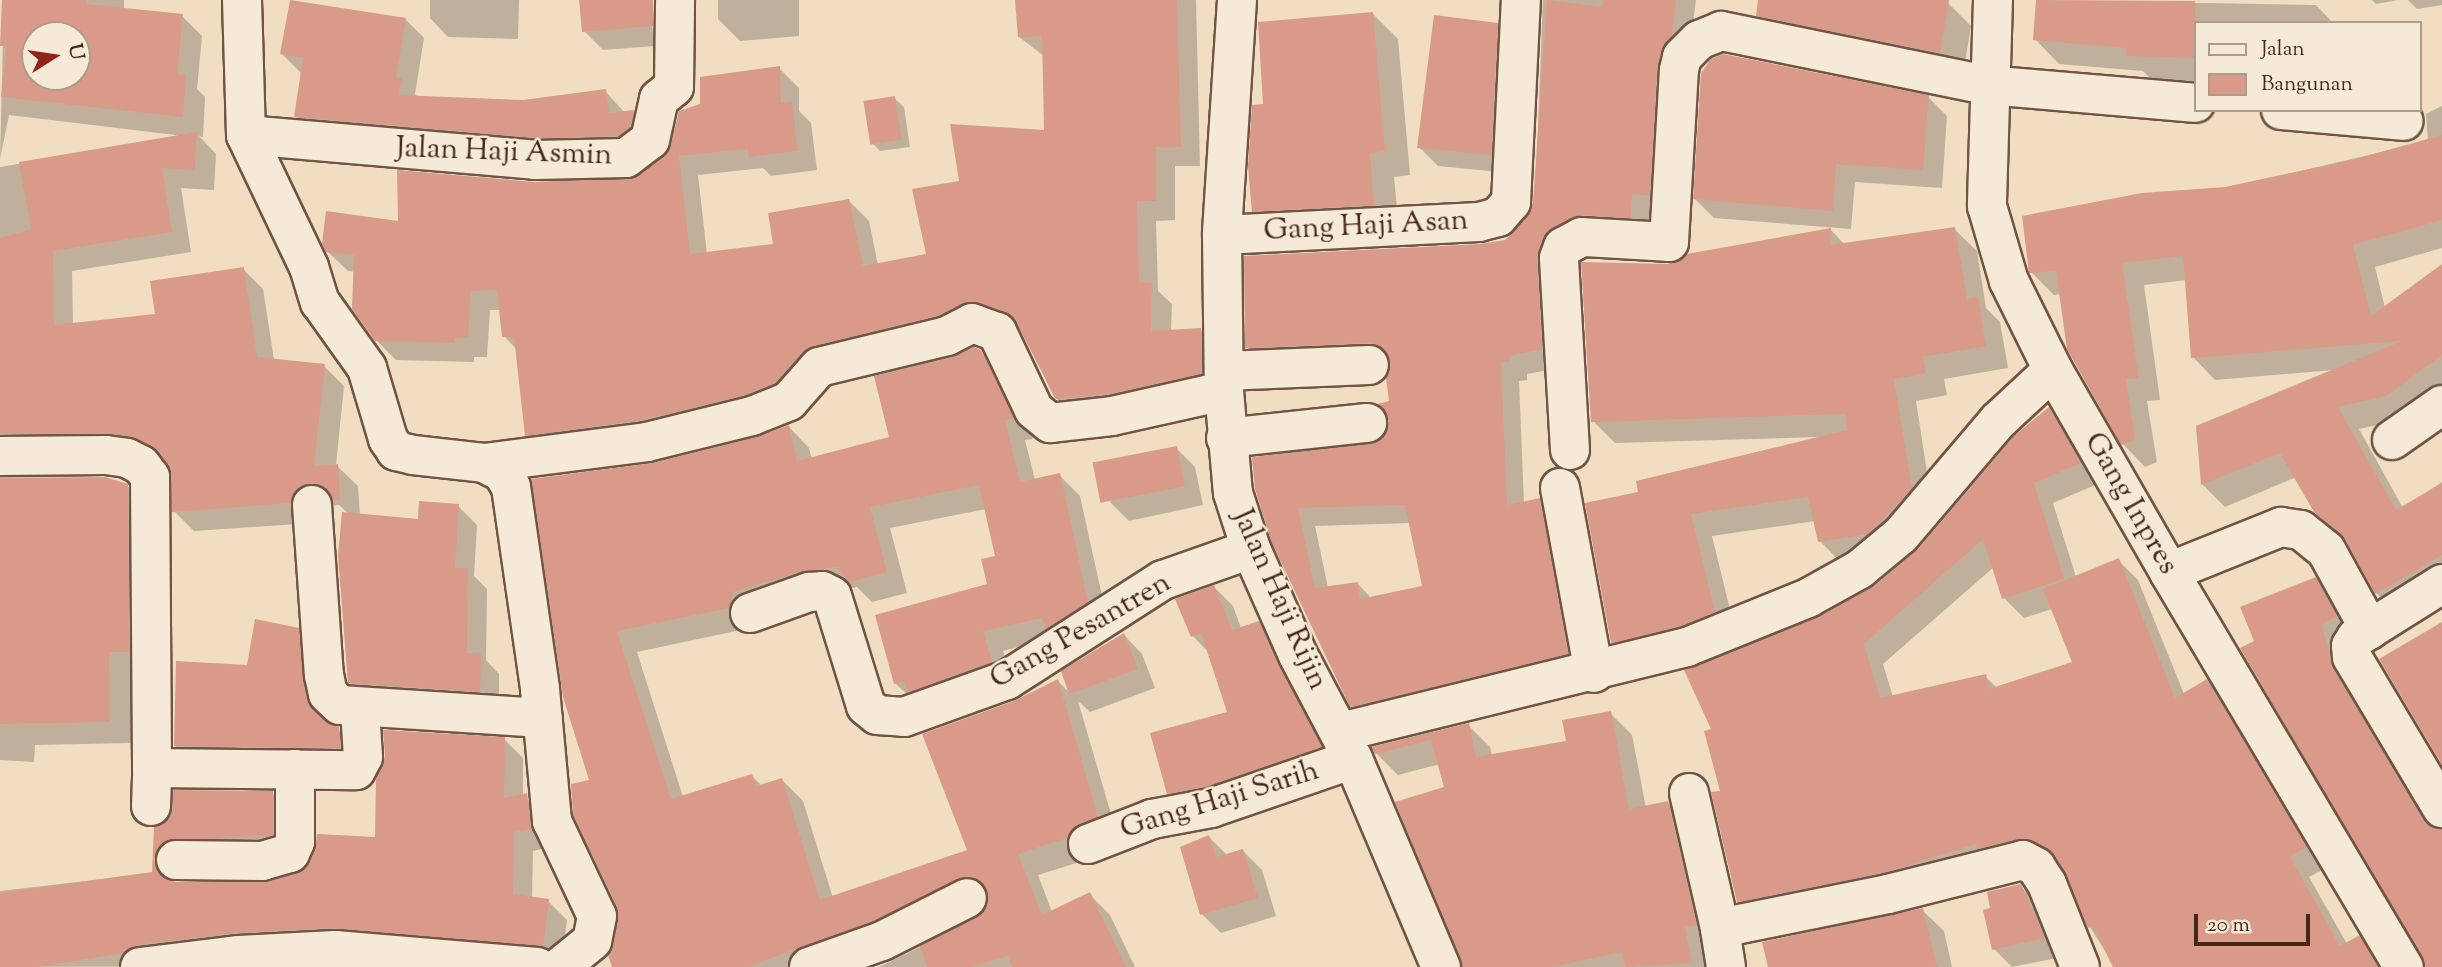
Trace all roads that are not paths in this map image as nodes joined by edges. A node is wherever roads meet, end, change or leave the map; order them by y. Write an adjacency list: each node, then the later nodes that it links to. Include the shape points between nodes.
1 (242, 0): 10 (street)
2 (675, 0): 10 (street, Jalan Haji Asmin, via 674,87 659,99 650,140 626,158 535,160)
3 (1237, 0): 11 (street, Jalan Haji Rijin)
4 (1521, 0): 11 (street, Gang Haji Asan, via 1511,202 1498,217 1479,222)
5 (1993, 0): 6 (street, Gang Inpres)
6 (1987, 85): 7 (street); 13 (street, Gang Inpres, via 1987,206 1994,242); 19 (street, via 1721,31 1689,47 1679,69 1669,242 1575,238 1567,241 1559,258)
7 (2194, 103)
8 (2303, 112): 9 (street)
9 (2404, 121)
10 (246, 135): 21 (street, via 309,267 320,302 367,368 388,439 396,450 413,456)
11 (1222, 235): 14 (street, Jalan Haji Rijin)
12 (1369, 365): 14 (street)
13 (2053, 370): 25 (street, Gang Inpres); 29 (street, Gang Haji Sarih, via 1998,421 1900,535 1860,569 1756,622)
14 (1224, 381): 17 (street, Jalan Haji Rijin); 21 (street, via 1112,416 1051,423 1034,410 997,332 972,323 947,336 819,367 789,401 752,416 647,443)
15 (2442, 405): 18 (street)
16 (1367, 423): 17 (street)
17 (1226, 438): 24 (street, Jalan Haji Rijin, via 1233,493)
18 (2392, 440)
19 (1570, 450)
20 (0, 456): 33 (street, via 117,456 141,465 150,477)
21 (484, 463): 31 (street, via 502,472 516,507)
22 (1560, 488): 29 (street)
23 (312, 505): 30 (street, via 328,694 340,705)
24 (1251, 549): 27 (street, Gang Pesantren, via 1163,580 1007,680 904,717 877,715 866,706 832,596 809,592); 32 (street, Jalan Haji Rijin, via 1298,655)
25 (2169, 572): 28 (street, via 2281,527 2301,530 2326,550); 51 (street, Gang Inpres)
26 (2442, 584): 28 (street)
27 (750, 613)
28 (2370, 630): 37 (street, via 2351,646 2352,657)
29 (1594, 673): 32 (street, Gang Haji Sarih)
30 (360, 709): 31 (street); 34 (street, via 364,744 360,767 340,773)
31 (543, 718): 46 (street, via 552,821 597,916 592,941)
32 (1347, 746): 38 (street, Gang Haji Sarih, via 1211,808 1152,819); 48 (street, Jalan Haji Rijin)
33 (152, 768): 34 (street); 36 (street)
34 (295, 769): 39 (street, via 295,842 290,853 262,861)
35 (1689, 793): 41 (street)
36 (151, 806)
37 (2442, 808)
38 (1088, 844)
39 (176, 860)
40 (967, 898): 47 (street, via 882,941)
41 (1720, 928): 49 (street); 50 (street, via 1821,909 2024,860 2036,867 2047,884)
42 (414, 960): 43 (street, via 335,950); 45 (street)
43 (239, 961): 44 (street)
44 (140, 967)
45 (537, 967)
46 (560, 967)
47 (809, 967)
48 (1441, 967)
49 (1726, 967)
50 (2080, 967)
51 (2404, 967)

